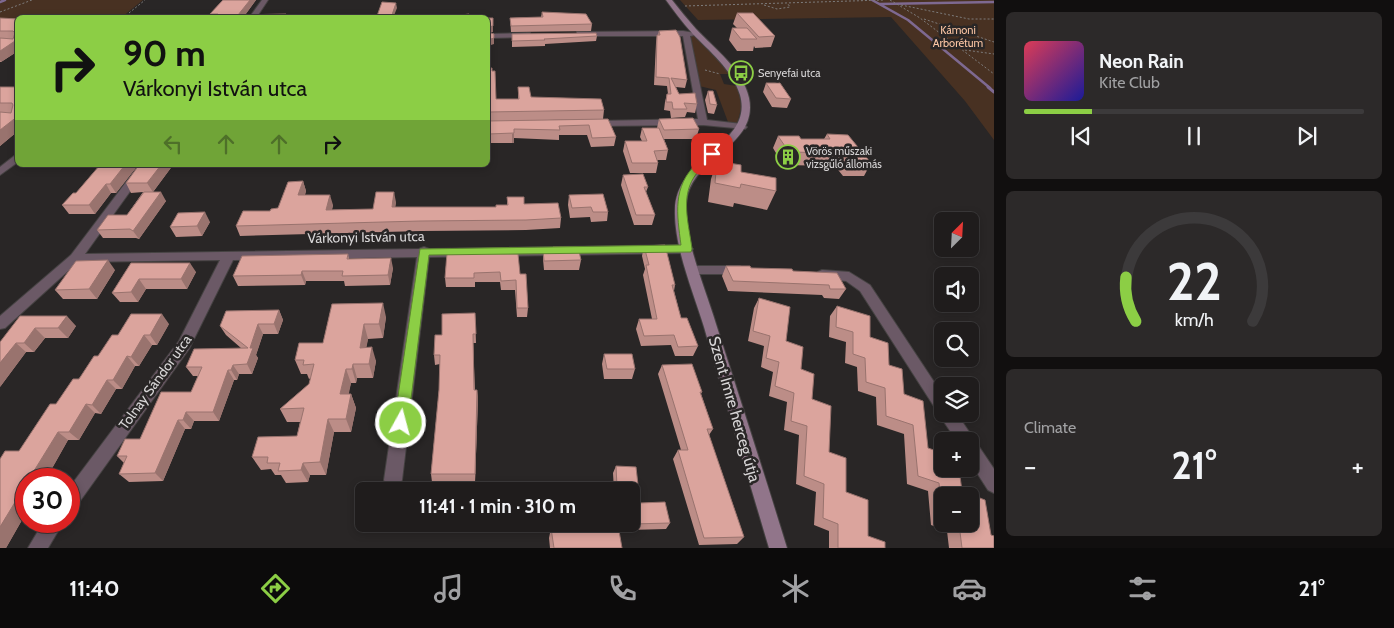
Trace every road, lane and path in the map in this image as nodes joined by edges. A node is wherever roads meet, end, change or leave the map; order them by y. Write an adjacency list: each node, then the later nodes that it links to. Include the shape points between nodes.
1 (32, 0): 14 (path)
2 (145, 0): 15 (path)
3 (265, 0): 16 (street)
4 (668, 0): 23 (main road)
5 (753, 0): 10 (path)
6 (878, 0): 7 (path); 9 (path)
7 (884, 0)
8 (890, 0): 12 (path)
9 (868, 1): 11 (path)
10 (760, 4): 11 (path); 11 (path, via 784,9 790,7); 13 (path)
11 (787, 4)
12 (899, 5): 17 (path); 19 (path, via 959,18)
13 (686, 6)
14 (0, 12)
15 (129, 13)
16 (254, 15)
17 (920, 18): 26 (path); 27 (path)
18 (994, 19): 19 (path)
19 (988, 20): 20 (path)
20 (994, 24)
21 (683, 33): 22 (street); 23 (street); 29 (street)
22 (576, 34)
23 (697, 34): 34 (main road, via 722,58 744,94 746,117)
24 (537, 35): 25 (street)
25 (490, 36)
26 (994, 42)
27 (963, 50): 28 (path); 31 (path)
28 (994, 54)
29 (693, 68): 30 (path); 32 (street)
30 (720, 74)
31 (994, 74)
32 (703, 122): 33 (street); 34 (street)
33 (584, 124)
34 (742, 127): 38 (main road, Szent Imre herceg útja, via 702,162 686,182 681,208)
35 (15, 159): 37 (street)
36 (143, 167): 41 (street)
37 (0, 172)
38 (687, 249): 39 (street, Várkonyi István utca); 42 (main road, Szent Imre herceg útja)
39 (424, 252): 40 (street, Várkonyi István utca); 48 (street)
40 (229, 255): 41 (street, Várkonyi István utca); 50 (street, Tolnay Sándor utca, via 184,345)
41 (75, 258): 45 (street)
42 (693, 270): 43 (street); 53 (main road, Szent Imre herceg útja)
43 (755, 271)
44 (813, 274): 46 (street, via 849,277 865,288)
45 (0, 324)
46 (934, 394)
47 (979, 461): 49 (street)
48 (394, 480)
49 (994, 484)
50 (80, 487)
51 (47, 533): 52 (street)
52 (37, 548)
53 (778, 548)

